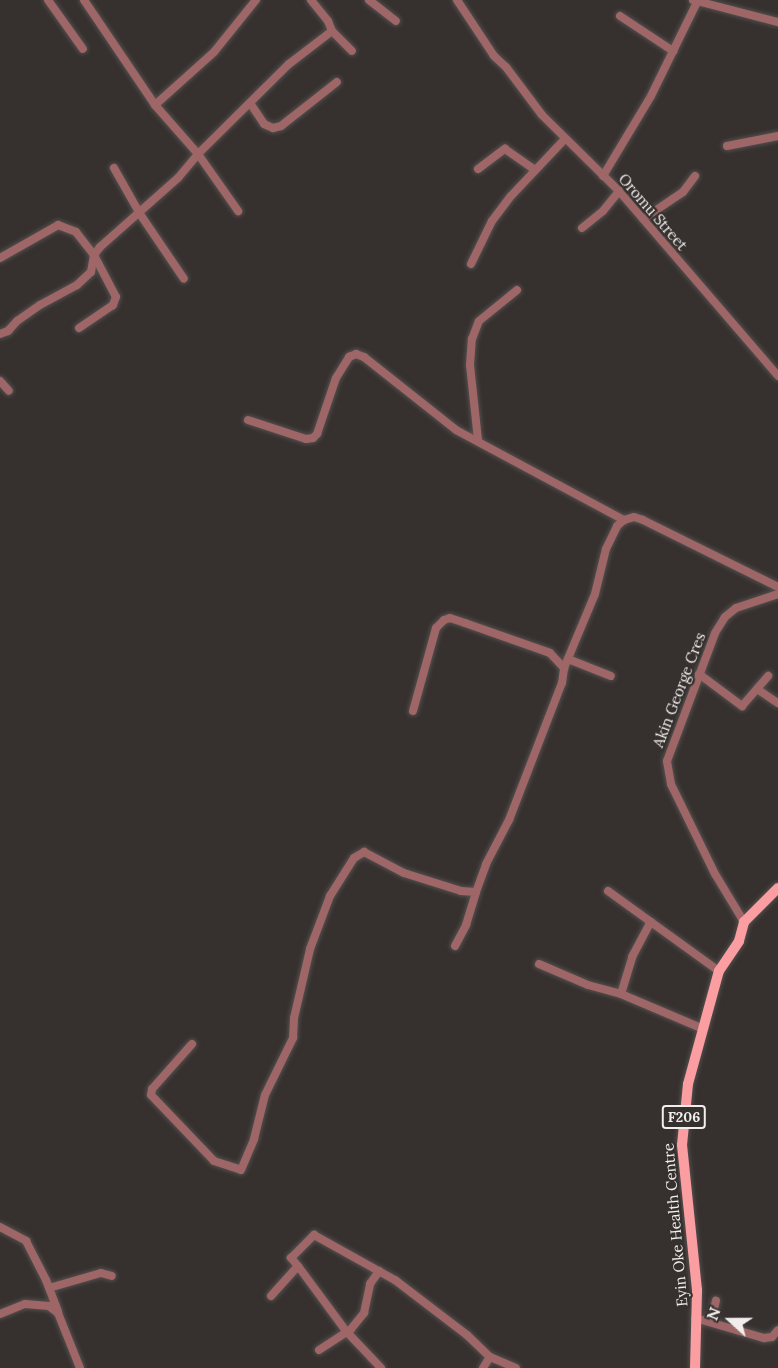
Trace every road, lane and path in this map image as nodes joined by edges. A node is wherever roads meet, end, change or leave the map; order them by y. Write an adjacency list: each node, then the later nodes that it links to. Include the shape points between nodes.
1 (48, 0): 12 (street)
2 (84, 0): 17 (street)
3 (256, 0): 17 (street, via 207,59)
4 (311, 0): 11 (street)
5 (369, 0): 9 (street)
6 (457, 0): 19 (street, Oromu Street, via 494,56)
7 (694, 1): 10 (street); 14 (street)
8 (620, 16): 14 (street)
9 (396, 21)
10 (778, 22)
11 (332, 31): 13 (street); 16 (street, via 289,64)
12 (83, 49)
13 (352, 51)
14 (673, 51): 25 (street)
15 (337, 82): 16 (street, via 281,126 264,124)
16 (250, 104): 21 (street)
17 (155, 105): 21 (street)
18 (778, 136): 20 (street)
19 (564, 140): 24 (street); 25 (street, Oromu Street)
20 (727, 146)
21 (198, 154): 28 (street); 29 (street)
22 (114, 168): 29 (street)
23 (478, 169): 24 (street, via 505,149)
24 (534, 170): 34 (street, via 492,221)
25 (603, 176): 27 (street, Oromu Street)
26 (695, 176): 30 (street, via 683,192)
27 (619, 191): 30 (street, Oromu Street); 31 (street)
28 (238, 211)
29 (140, 214): 32 (street); 35 (street)
30 (643, 219): 39 (street, Oromu Street)
31 (582, 228)
32 (94, 255): 33 (street, via 76,232 57,225); 37 (street, via 116,297 113,305); 38 (street, via 91,272 77,285)
33 (0, 258)
34 (471, 264)
35 (184, 279)
36 (517, 291): 43 (street, via 479,321 472,339 470,365)
37 (79, 328)
38 (0, 334)
39 (778, 376)
40 (0, 381): 41 (street)
41 (9, 391)
42 (248, 420): 43 (street, via 313,438 318,434 336,378 349,357 356,354 456,430)
43 (478, 440): 44 (street)
44 (624, 520): 45 (street, via 643,520); 47 (street, via 616,526 608,543 595,594)
45 (778, 587)
46 (778, 594): 48 (street, Akin George Cres, via 736,608 725,617)
47 (566, 664): 49 (street); 53 (street, via 550,653 450,618 436,628); 56 (street, via 509,820)
48 (699, 674): 51 (street, via 742,706); 58 (street, Akin George Cres, via 668,754 669,773 715,874)
49 (610, 676)
50 (768, 676): 51 (street)
51 (757, 689): 52 (street)
52 (778, 703)
53 (413, 711)
54 (778, 888): 58 (main road, Eyin Oke Health Centre / F206)
55 (608, 891): 57 (street)
56 (476, 892): 59 (street); 64 (street, via 404,873 364,852 354,858 318,924 304,970 293,1038 264,1095 254,1139 241,1170 214,1161 151,1095)
57 (651, 922): 61 (street); 62 (street, via 632,957)
58 (744, 922): 61 (main road, Eyin Oke Health Centre / F206, via 739,941)
59 (455, 946)
60 (539, 964): 62 (street)
61 (719, 972): 63 (main road, Eyin Oke Health Centre / F206)
62 (621, 994): 63 (street)
63 (702, 1028): 74 (main road, Eyin Oke Health Centre / F206, via 688,1084 682,1145 697,1290)
64 (192, 1044)
65 (1, 1229): 69 (street, via 26,1241)
66 (298, 1266): 67 (street, via 291,1258 314,1235); 70 (street); 77 (street)
67 (379, 1271): 77 (street, via 370,1284 364,1313); 79 (street)
68 (112, 1276): 69 (street, via 100,1273)
69 (49, 1288): 72 (street)
70 (271, 1296)
71 (716, 1301): 75 (street)
72 (58, 1313): 73 (street, via 49,1306 25,1304); 80 (street)
73 (0, 1314)
74 (695, 1318): 75 (street); 84 (main road, Eyin Oke Health Centre / F206)
75 (711, 1322): 76 (street, via 764,1338 772,1337)
76 (778, 1330)
77 (346, 1331): 78 (street); 81 (street)
78 (319, 1350)
79 (490, 1357): 82 (street); 83 (street)
80 (80, 1368)
81 (381, 1368)
82 (483, 1368)
83 (516, 1368)
84 (695, 1368)

